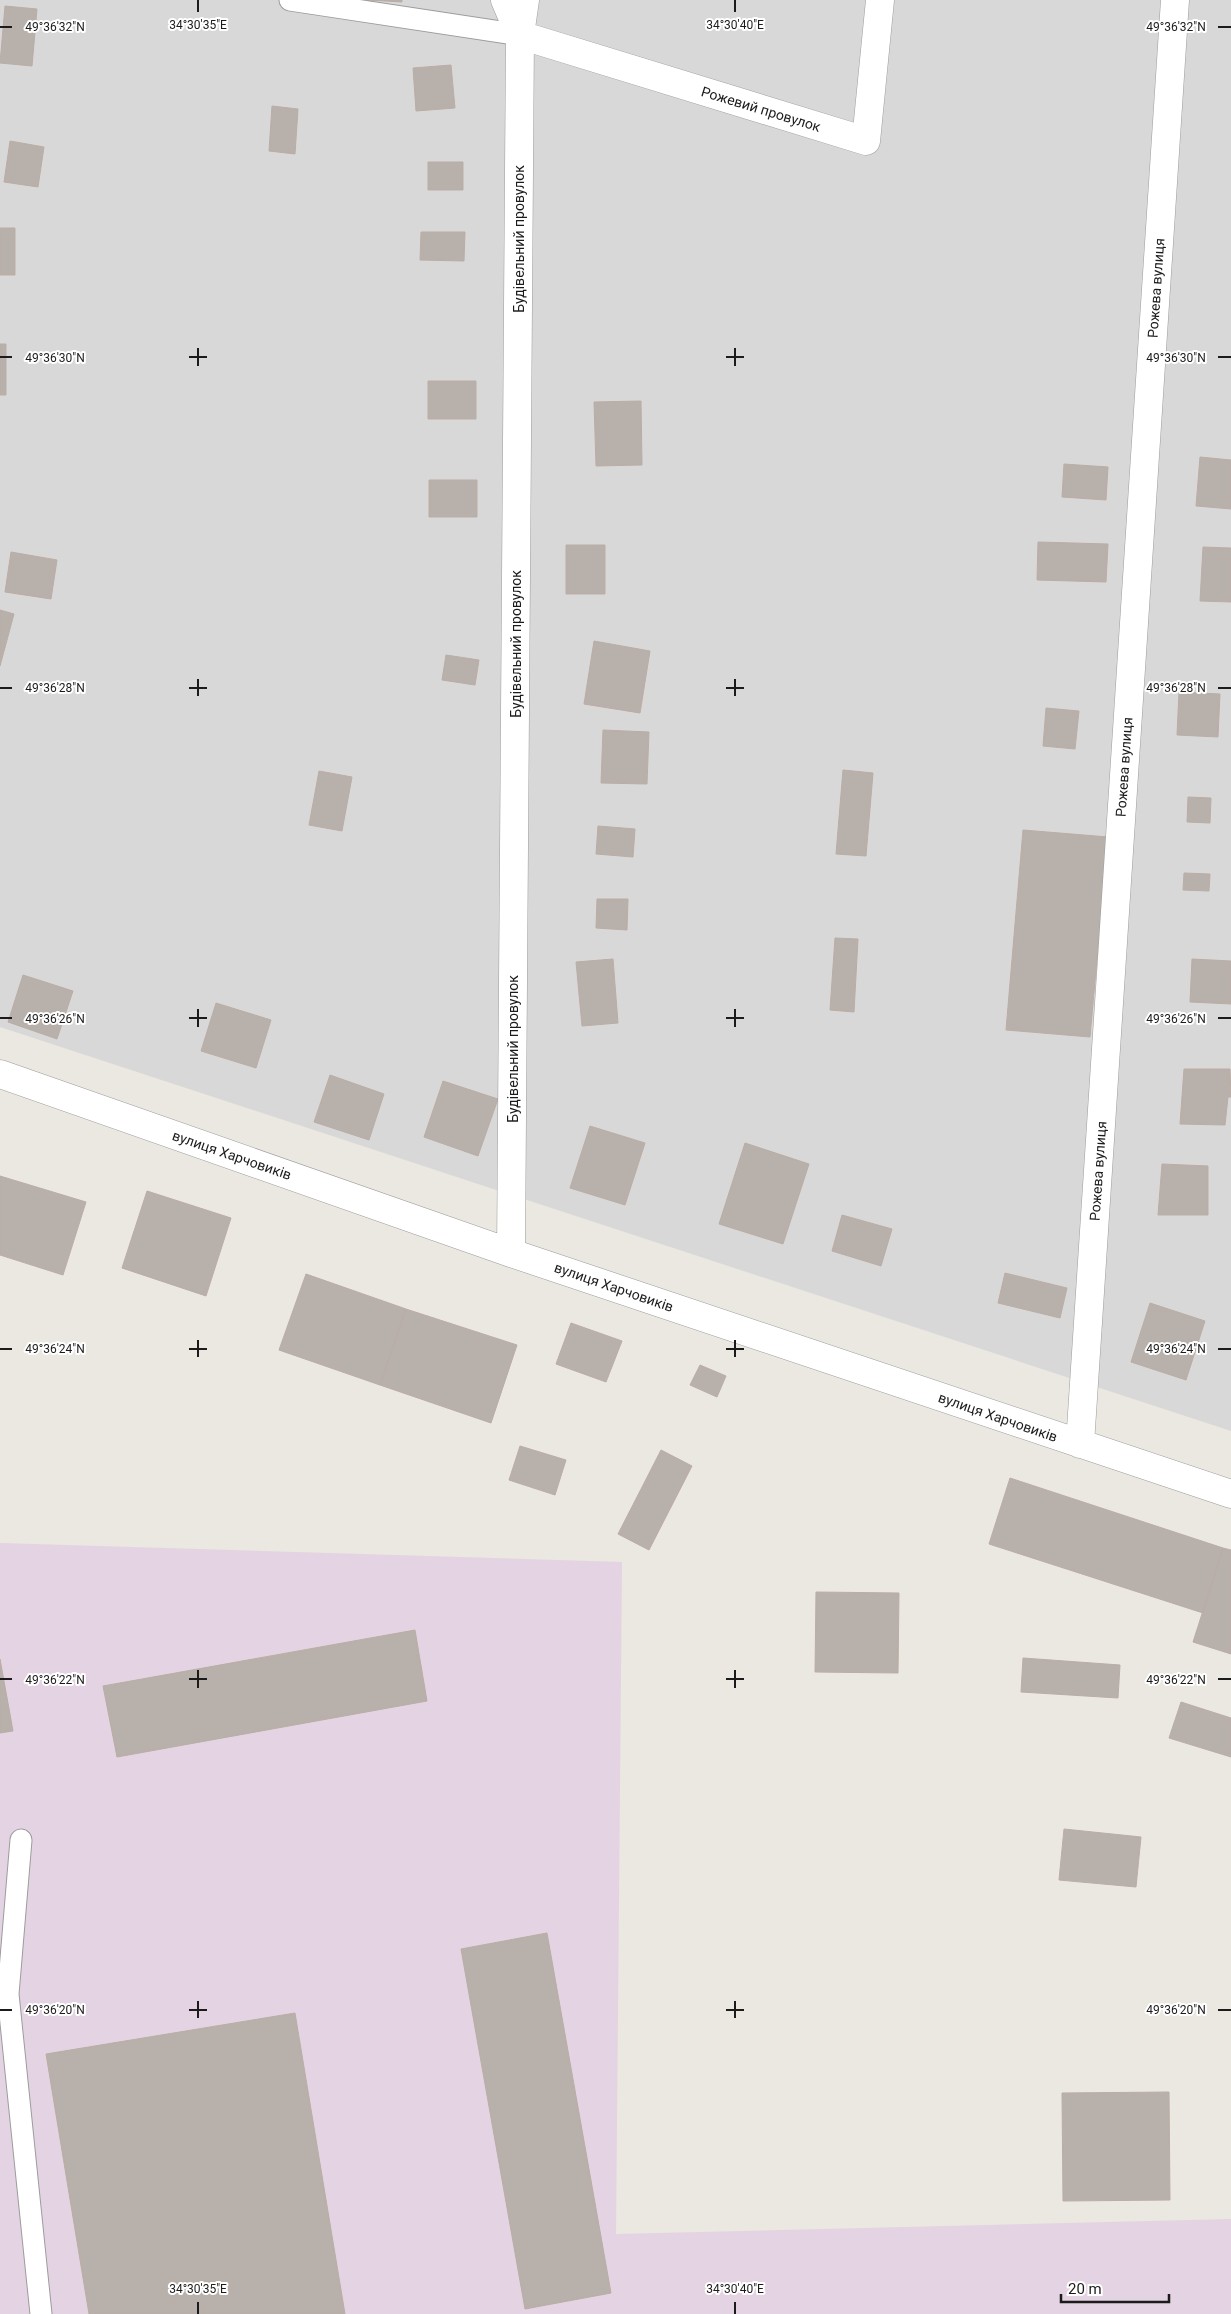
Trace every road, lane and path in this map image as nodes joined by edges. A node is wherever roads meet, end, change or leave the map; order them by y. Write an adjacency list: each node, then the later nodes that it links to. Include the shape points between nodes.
1 (290, 0): 6 (lane)
2 (505, 0): 6 (street, Будівельний провулок)
3 (525, 0): 6 (street, Будівельний провулок)
4 (880, 0): 6 (street, Рожевий провулок, via 866,141)
5 (1175, 0): 9 (street, Рожева вулиця)
6 (520, 35): 8 (street, Будівельний провулок)
7 (0, 1074): 8 (street, вулиця Харчовиків)
8 (511, 1253): 9 (street, вулиця Харчовиків)
9 (1080, 1444): 10 (street, вулиця Харчовиків)
10 (1231, 1494)
11 (21, 1840): 12 (lane, via 8,1994)
12 (41, 2314)

